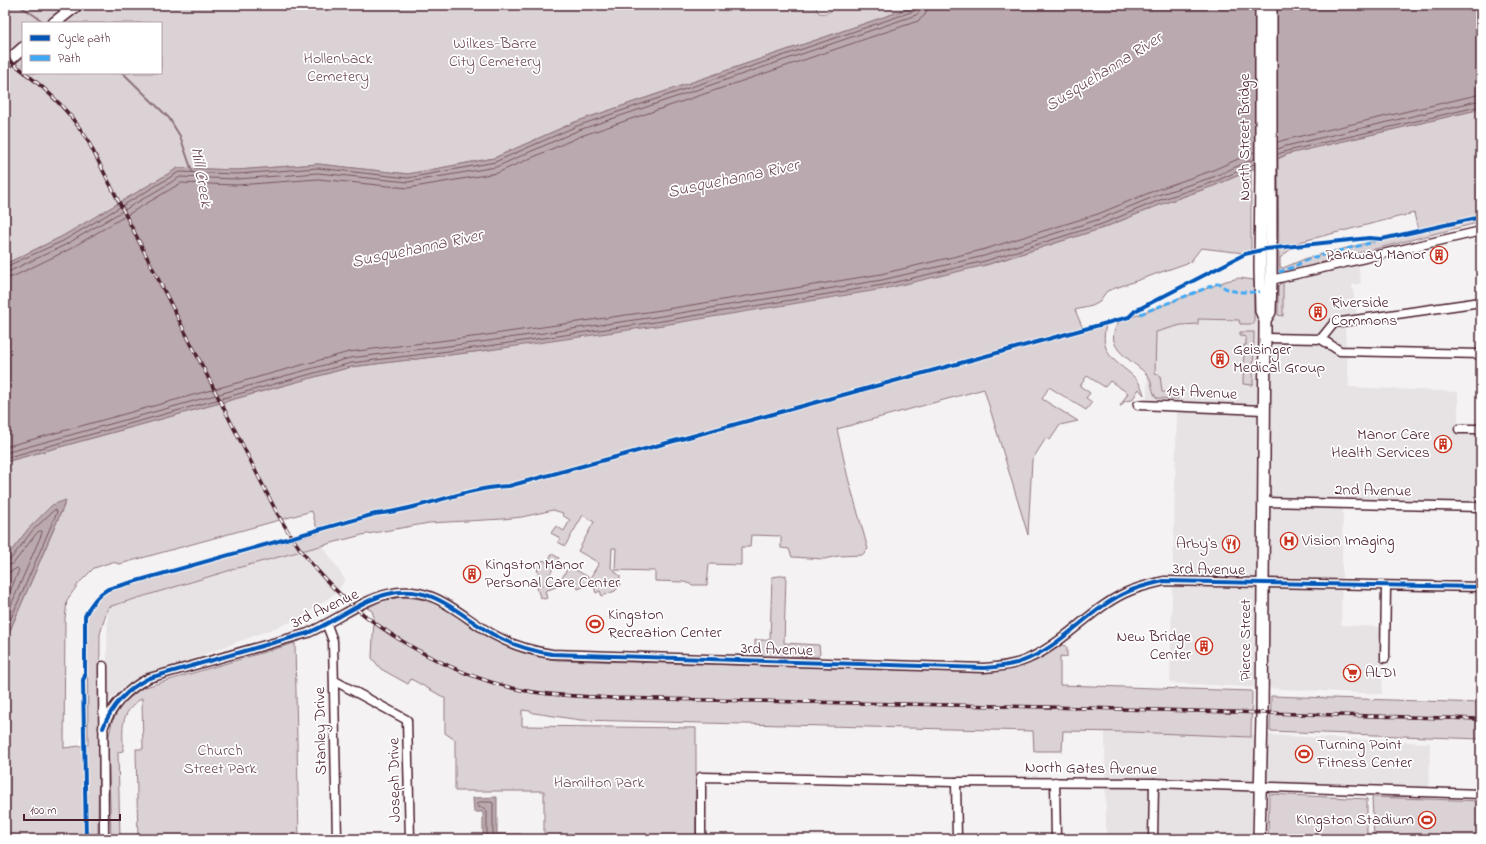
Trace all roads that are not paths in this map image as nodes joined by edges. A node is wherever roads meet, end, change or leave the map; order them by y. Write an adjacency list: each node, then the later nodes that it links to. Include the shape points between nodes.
1 (77, 5): 4 (main road)
2 (1261, 5): 8 (main road, North Street Bridge)
3 (1271, 5): 8 (main road, North Street Bridge)
4 (55, 22)
5 (22, 49): 6 (main road)
6 (5, 64)
7 (1481, 231): 9 (street)
8 (1265, 268): 9 (main road, Pierce Street); 11 (main road, Pierce Street, via 1261,311)
9 (1271, 280): 11 (main road, Pierce Street, via 1270,312)
10 (1481, 302): 13 (street, via 1334,323)
11 (1265, 320): 12 (main road, Pierce Street)
12 (1265, 338): 13 (street); 16 (main road, Pierce Street)
13 (1321, 339): 14 (street, via 1340,351)
14 (1481, 354)
15 (1138, 405): 16 (street, 1st Avenue)
16 (1264, 410): 19 (main road, Pierce Street)
17 (1459, 429): 18 (street)
18 (1481, 429)
19 (1263, 502): 20 (street, 2nd Avenue); 21 (main road, Pierce Street)
20 (1481, 507)
21 (1262, 583): 22 (street, 3rd Avenue); 24 (street, 3rd Avenue, via 1164,581 1146,586 1119,596 1033,657 1009,665 984,668 552,654 530,650 502,639 448,604 425,594 406,592 378,597); 32 (main road, Pierce Street)
22 (1386, 586): 23 (street, 3rd Avenue); 25 (street)
23 (1481, 588)
24 (327, 624): 27 (street, Stanley Drive, via 333,641); 28 (street, 3rd Avenue, via 297,637 149,678 120,698)
25 (1385, 658)
26 (103, 666): 28 (street)
27 (335, 681): 35 (street, Stanley Drive); 36 (street, Joseph Drive, via 407,720)
28 (103, 728): 34 (street)
29 (956, 782): 30 (street, North Gates Avenue); 37 (street, North Gates Avenue, via 701,777); 38 (street)
30 (1055, 782): 31 (street, North Gates Avenue); 39 (street)
31 (1154, 783): 32 (street, North Gates Avenue); 40 (street)
32 (1260, 787): 33 (street, North Gates Avenue); 41 (main road, Pierce Street)
33 (1481, 794)
34 (104, 839)
35 (337, 839)
36 (410, 839)
37 (701, 839)
38 (957, 839)
39 (1056, 839)
40 (1154, 839)
41 (1259, 839)

